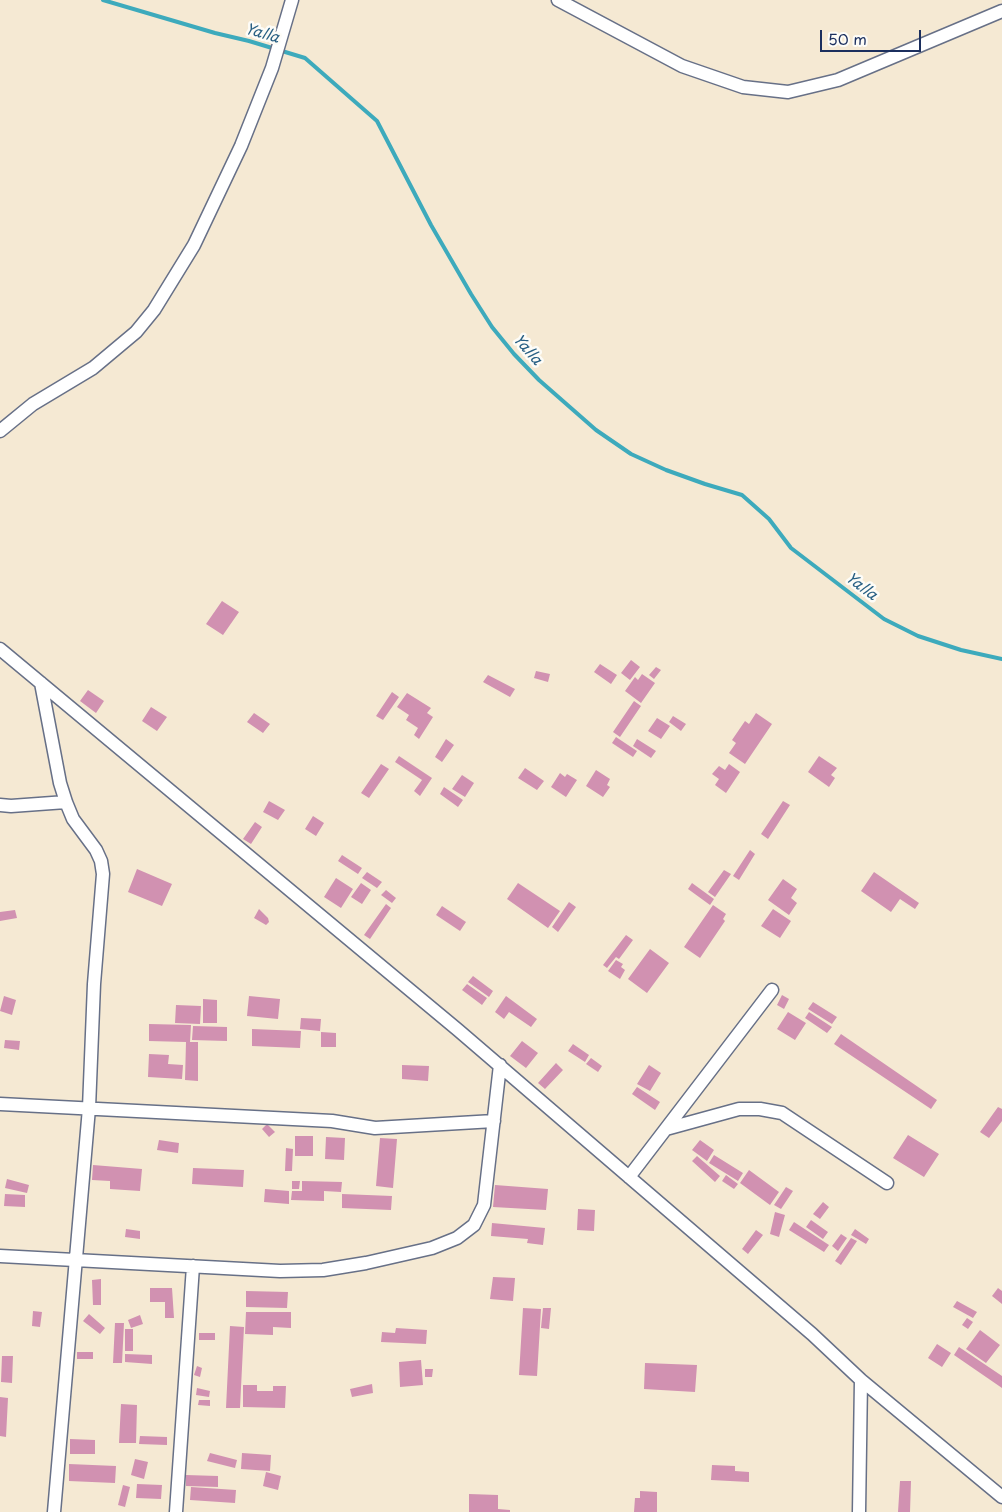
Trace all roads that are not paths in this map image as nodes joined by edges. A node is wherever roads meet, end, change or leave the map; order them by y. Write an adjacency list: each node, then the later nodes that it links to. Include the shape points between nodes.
1 (292, 0): 4 (street, via 272,68 241,146 194,245 154,310 136,332 93,368 33,404)
2 (558, 0): 3 (street, via 682,66 743,87 788,92 838,80)
3 (1002, 11)
4 (0, 431)
5 (0, 649): 6 (street)
6 (41, 683): 7 (street); 10 (street)
7 (66, 802): 8 (street); 12 (street, via 73,819 96,850 102,874)
8 (0, 805)
9 (772, 990): 14 (street)
10 (500, 1065): 13 (street); 15 (street)
11 (0, 1104): 12 (street)
12 (89, 1108): 13 (street, via 332,1121 375,1128); 18 (street)
13 (494, 1121): 19 (street, via 484,1205 474,1225 457,1238 432,1248 323,1270)
14 (666, 1129): 15 (street); 16 (street, via 739,1109 782,1113)
15 (629, 1177): 20 (street)
16 (887, 1183)
17 (0, 1256): 18 (street)
18 (76, 1260): 19 (street); 22 (street)
19 (193, 1266): 23 (street)
20 (861, 1380): 21 (street); 24 (street)
21 (1002, 1497)
22 (54, 1512)
23 (176, 1512)
24 (859, 1512)

